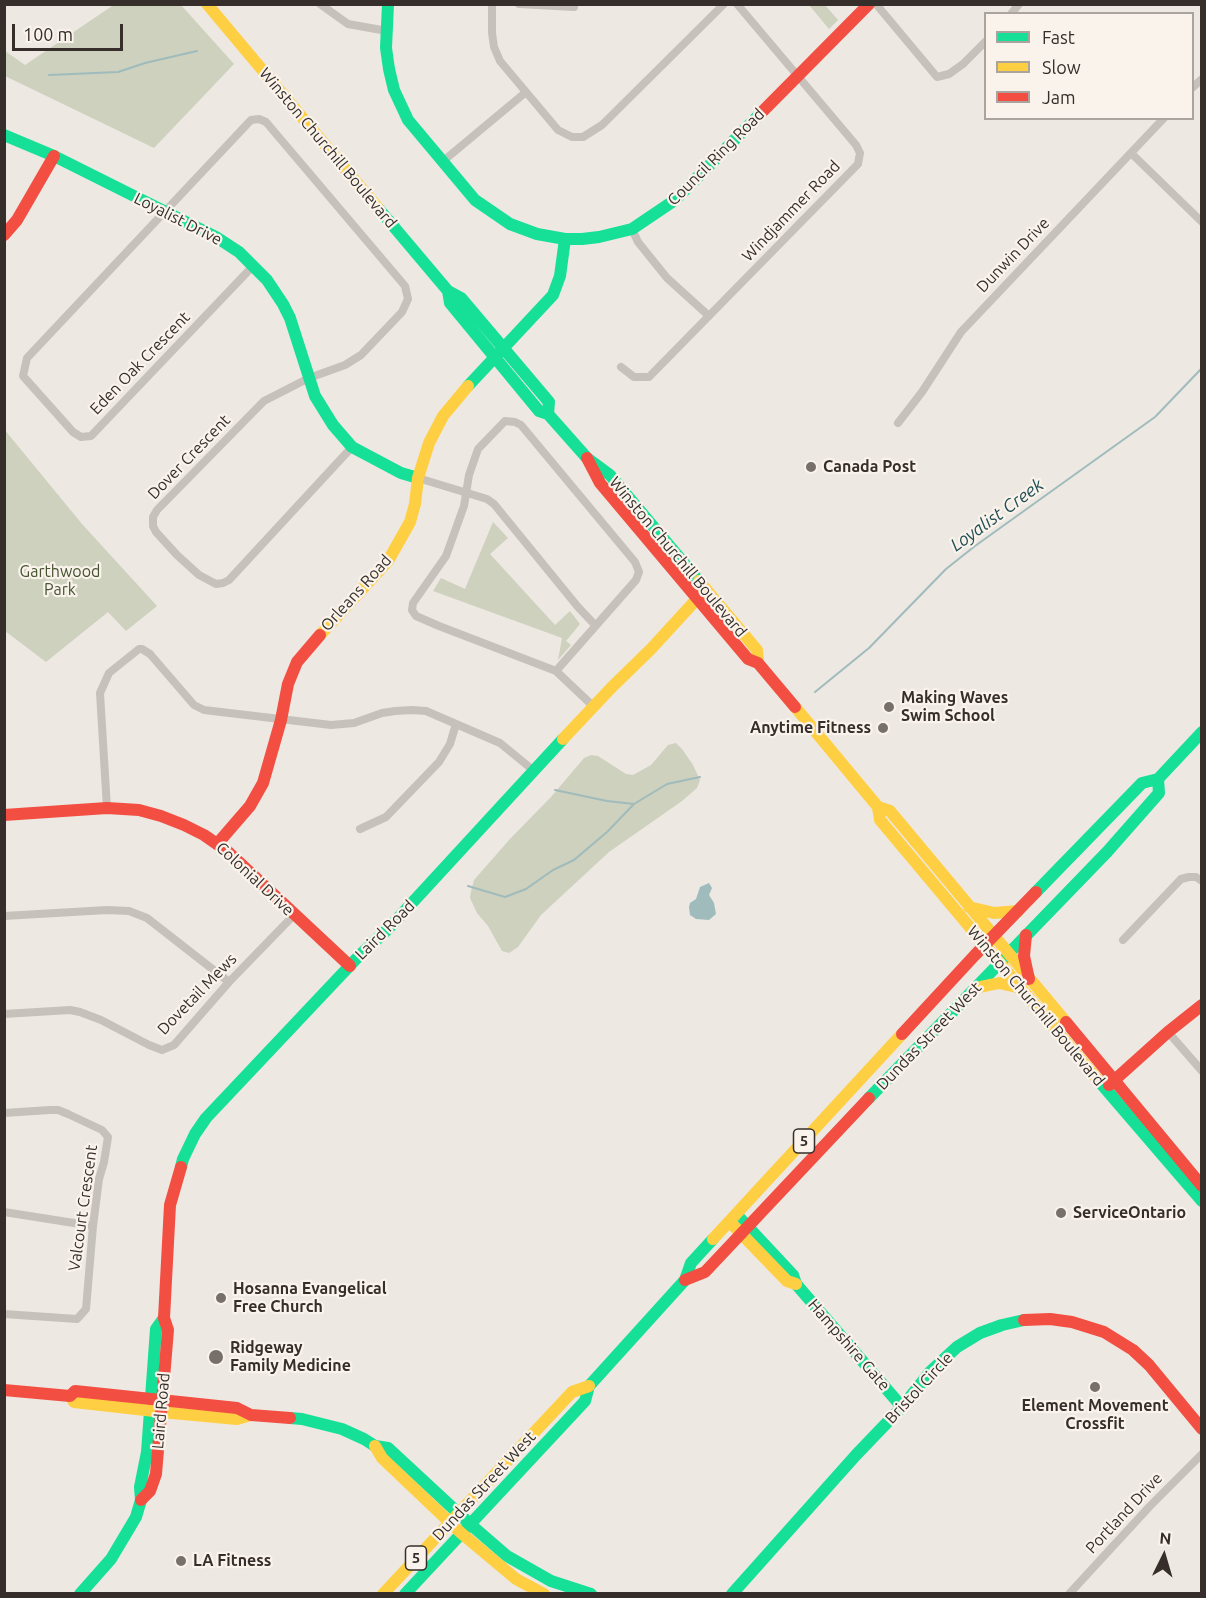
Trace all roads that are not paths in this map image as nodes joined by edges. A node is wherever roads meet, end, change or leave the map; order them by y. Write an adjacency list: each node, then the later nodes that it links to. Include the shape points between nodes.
1 (207, 4): 26 (street, Winston Churchill Boulevard)
2 (320, 4): 11 (street, via 348,24)
3 (388, 4): 11 (street, Council Ring Road)
4 (492, 4): 14 (street, via 494,47)
5 (519, 4): 10 (street)
6 (724, 4): 14 (street, via 602,125 583,137 558,130)
7 (737, 4): 13 (street, Windjammer Road)
8 (869, 4): 13 (street, Council Ring Road)
9 (876, 4): 12 (street, via 937,77 963,64)
10 (574, 7)
11 (387, 31): 19 (street, Council Ring Road, via 389,69 398,100 414,129)
12 (984, 43)
13 (798, 76): 22 (street, Council Ring Road, via 675,200); 27 (street, Windjammer Road, via 856,145 860,153 858,164)
14 (526, 92): 19 (street)
15 (1162, 120): 17 (street, Dunwin Drive)
16 (4, 135): 18 (street, Loyalist Drive)
17 (1132, 154): 21 (street); 33 (street, Dunwin Drive, via 962,332)
18 (54, 156): 20 (street, Loyalist Drive); 23 (street)
19 (442, 162): 24 (street, Council Ring Road, via 475,200 498,217 524,230)
20 (166, 213): 25 (street, Loyalist Drive, via 216,237); 25 (street, Eden Oak Crescent, via 27,358 23,376 81,437 91,436 99,429); 31 (street, via 251,120 266,122 405,286 408,299 402,312 361,355)
21 (1202, 222)
22 (632, 229): 24 (street, Council Ring Road, via 599,237); 27 (street, via 668,278)
23 (4, 235)
24 (565, 239): 28 (street, Orleans Road, via 556,290)
25 (253, 266): 31 (street, Loyalist Drive, via 267,280 290,318)
26 (448, 291): 28 (street, Winston Churchill Boulevard, via 461,298); 29 (street, Winston Churchill Boulevard, via 450,303)
27 (709, 316): 30 (street, Windjammer Road, via 649,377 634,377)
28 (504, 348): 29 (street, Orleans Road); 32 (street, Winston Churchill Boulevard, via 549,402)
29 (494, 358): 32 (street, Winston Churchill Boulevard, via 540,411); 35 (street, Orleans Road, via 443,416)
30 (621, 367)
31 (309, 378): 34 (street, Loyalist Drive, via 325,413); 34 (street, Dover Crescent, via 264,401 157,510 153,518 156,532 199,575 216,584 223,583)
32 (548, 414): 37 (street, Winston Churchill Boulevard, via 587,458 610,475)
33 (898, 423)
34 (352, 447): 35 (street, Loyalist Drive, via 400,473)
35 (418, 478): 36 (street); 41 (street, Orleans Road, via 410,522 399,543 388,561 297,662)
36 (466, 493): 38 (street, via 494,504); 38 (street, via 478,448 506,421 521,425 635,562 639,572); 39 (street, via 446,556 413,603 414,613)
37 (702, 594): 40 (street, Laird Road); 46 (street, Winston Churchill Boulevard, via 757,651 758,663)
38 (595, 625): 39 (street)
39 (556, 671): 40 (street)
40 (593, 706): 44 (street, Laird Road)
41 (281, 720): 42 (street, via 331,725 412,710 426,711); 47 (street, via 200,709 150,654 139,649 109,673 100,693); 50 (street, Orleans Road, via 263,783 250,806)
42 (456, 724): 44 (street, via 500,743); 49 (street, via 440,762 386,817)
43 (1202, 732): 45 (street, Dundas Street West)
44 (533, 770): 60 (street, Laird Road)
45 (1158, 779): 53 (street, Dundas Street West, via 1142,783); 56 (street, Dundas Street West, via 1159,793)
46 (878, 807): 52 (street, Winston Churchill Boulevard, via 890,811); 57 (street, Winston Churchill Boulevard, via 880,820)
47 (107, 808): 48 (street, Colonial Drive); 50 (street, Colonial Drive, via 161,816)
48 (4, 815)
49 (360, 829)
50 (218, 843): 54 (street, Colonial Drive)
51 (1202, 881): 58 (street, via 1196,877 1181,879)
52 (969, 907): 53 (street, via 994,914); 57 (street, Winston Churchill Boulevard)
53 (1018, 911): 57 (street, Dundas Street West)
54 (294, 915): 60 (street, Colonial Drive); 61 (street, Dovetail Mews)
55 (4, 916): 61 (street, via 129,911 147,918)
56 (1026, 935): 59 (street, Dundas Street West); 62 (street)
57 (989, 940): 59 (street, Winston Churchill Boulevard); 73 (street, Dundas Street West / 5)
58 (1123, 940)
59 (1004, 958): 62 (street, Winston Churchill Boulevard); 63 (street, Dundas Street West / 5)
60 (350, 966): 79 (street, Laird Road, via 206,1118 183,1159 170,1204 164,1318 168,1329)
61 (229, 982): 65 (street, Dovetail Mews, via 174,1045 162,1050 80,1012)
62 (1025, 984): 63 (street, via 999,983); 68 (street, Winston Churchill Boulevard)
63 (974, 989): 75 (street, Dundas Street West / 5)
64 (1202, 1005): 66 (street)
65 (4, 1014)
66 (1168, 1032): 67 (street); 68 (street)
67 (1202, 1071)
68 (1110, 1084): 70 (street, Winston Churchill Boulevard); 71 (street, Winston Churchill Boulevard)
69 (4, 1113): 74 (street, Valcourt Crescent, via 58,1110 108,1137)
70 (1202, 1186)
71 (1202, 1201)
72 (4, 1212): 74 (street)
73 (734, 1218): 75 (street, Hampshire Gate); 76 (street, Dundas Street West / 5, via 691,1263)
74 (93, 1226): 77 (street, Valcourt Crescent, via 86,1309 77,1319)
75 (745, 1231): 76 (street, Dundas Street West / 5, via 705,1272); 80 (street, Hampshire Gate)
76 (685, 1280): 83 (street, Dundas Street West / 5, via 589,1386 572,1392)
77 (4, 1314)
78 (4, 1390): 79 (street, via 70,1396 75,1391)
79 (157, 1406): 83 (street, via 237,1408 250,1414 302,1419 353,1433 375,1446 388,1448); 84 (street, Laird Road, via 136,1517 111,1559)
80 (902, 1407): 81 (street, Bristol Circle, via 930,1372 957,1347 980,1333 1020,1320 1050,1319 1099,1330 1133,1350); 89 (street, Bristol Circle)
81 (1202, 1429)
82 (1202, 1454): 90 (street, Portland Drive)
83 (459, 1523): 85 (street, Dundas Street West / 5); 86 (street, Dundas Street West / 5); 87 (street, via 516,1579); 88 (street, via 537,1574)
84 (80, 1593)
85 (383, 1593)
86 (405, 1593)
87 (544, 1593)
88 (591, 1593)
89 (732, 1593)
90 (1070, 1593)

